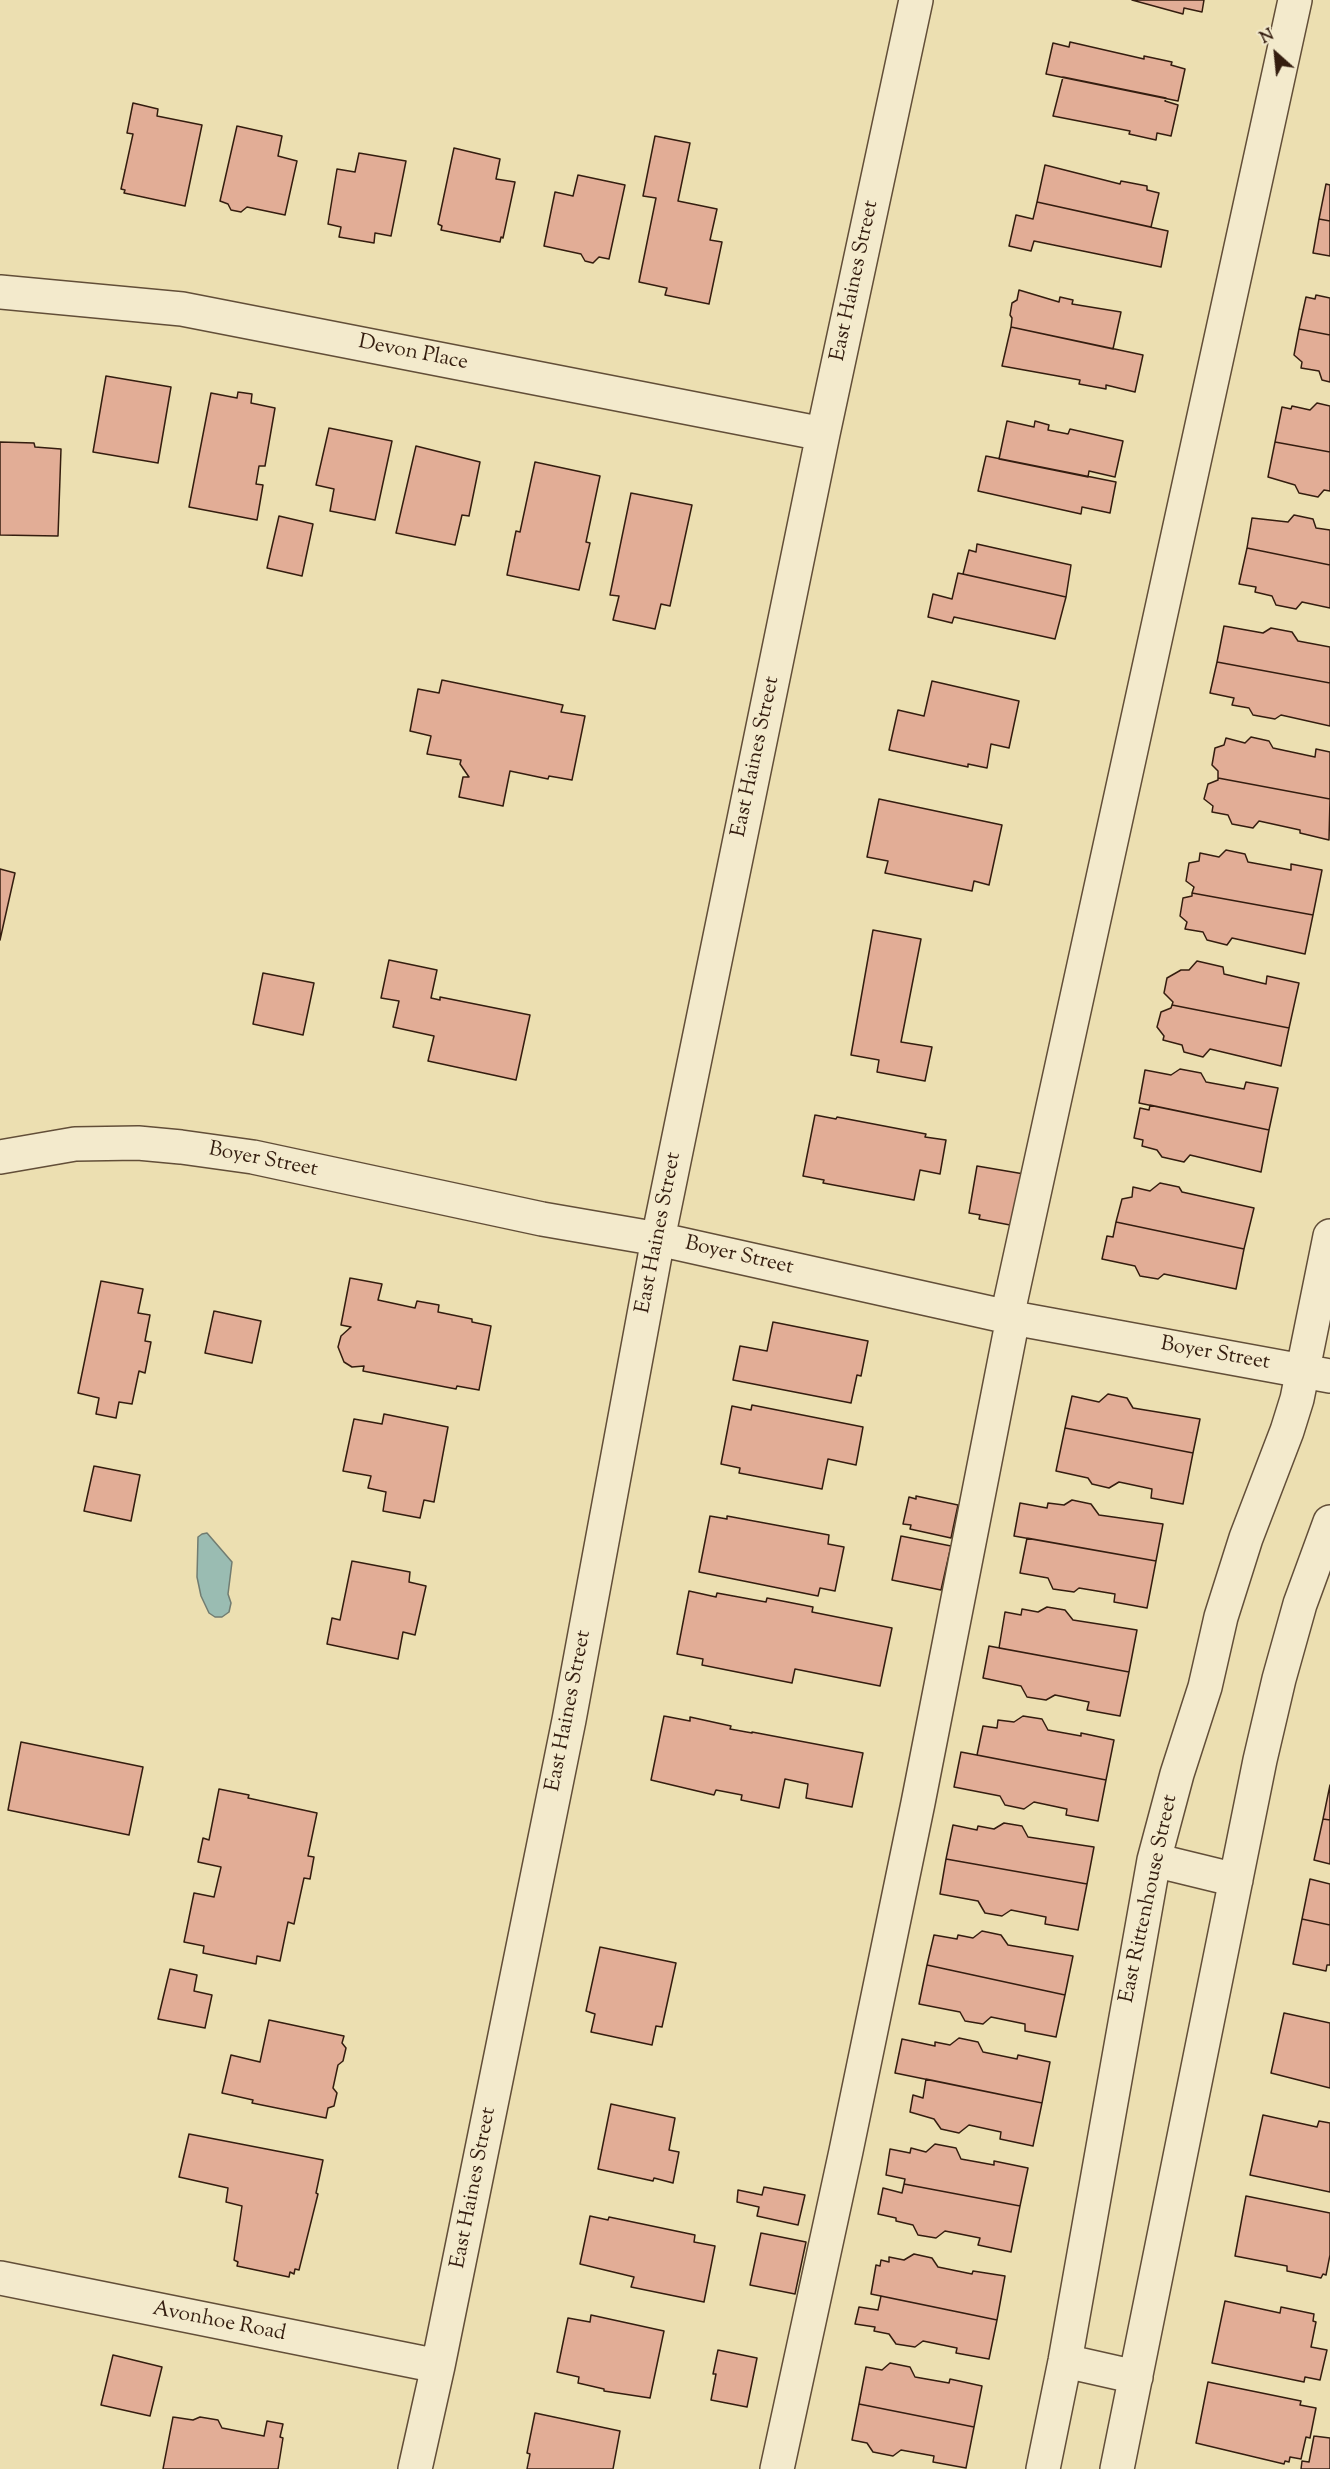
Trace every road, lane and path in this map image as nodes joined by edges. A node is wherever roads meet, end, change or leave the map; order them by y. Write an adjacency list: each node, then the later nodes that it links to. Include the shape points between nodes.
1 (916, 0): 4 (street, East Haines Street)
2 (1295, 0): 8 (street)
3 (0, 292): 4 (street, Devon Place, via 182,309)
4 (823, 434): 7 (street, East Haines Street)
5 (0, 1156): 7 (street, Boyer Street, via 75,1144 148,1144 253,1157 542,1219)
6 (1330, 1236): 9 (street, East Rittenhouse Street)
7 (658, 1239): 8 (street, Boyer Street); 15 (street, East Haines Street, via 569,1720)
8 (1010, 1318): 9 (street, Boyer Street); 18 (street, via 915,1815)
9 (1316, 1374): 11 (street, East Rittenhouse Street, via 1287,1431 1246,1538)
10 (1330, 1522): 12 (street, via 1300,1604 1279,1679)
11 (1154, 1860): 12 (street); 14 (street, East Rittenhouse Street)
12 (1236, 1880): 16 (street)
13 (0, 2278): 15 (street, Avonhoe Road)
14 (1065, 2361): 16 (street); 19 (street, East Rittenhouse Street)
15 (438, 2366): 17 (street, East Haines Street)
16 (1136, 2377): 20 (street)
17 (415, 2469)
18 (777, 2469)
19 (1043, 2469)
20 (1117, 2469)

